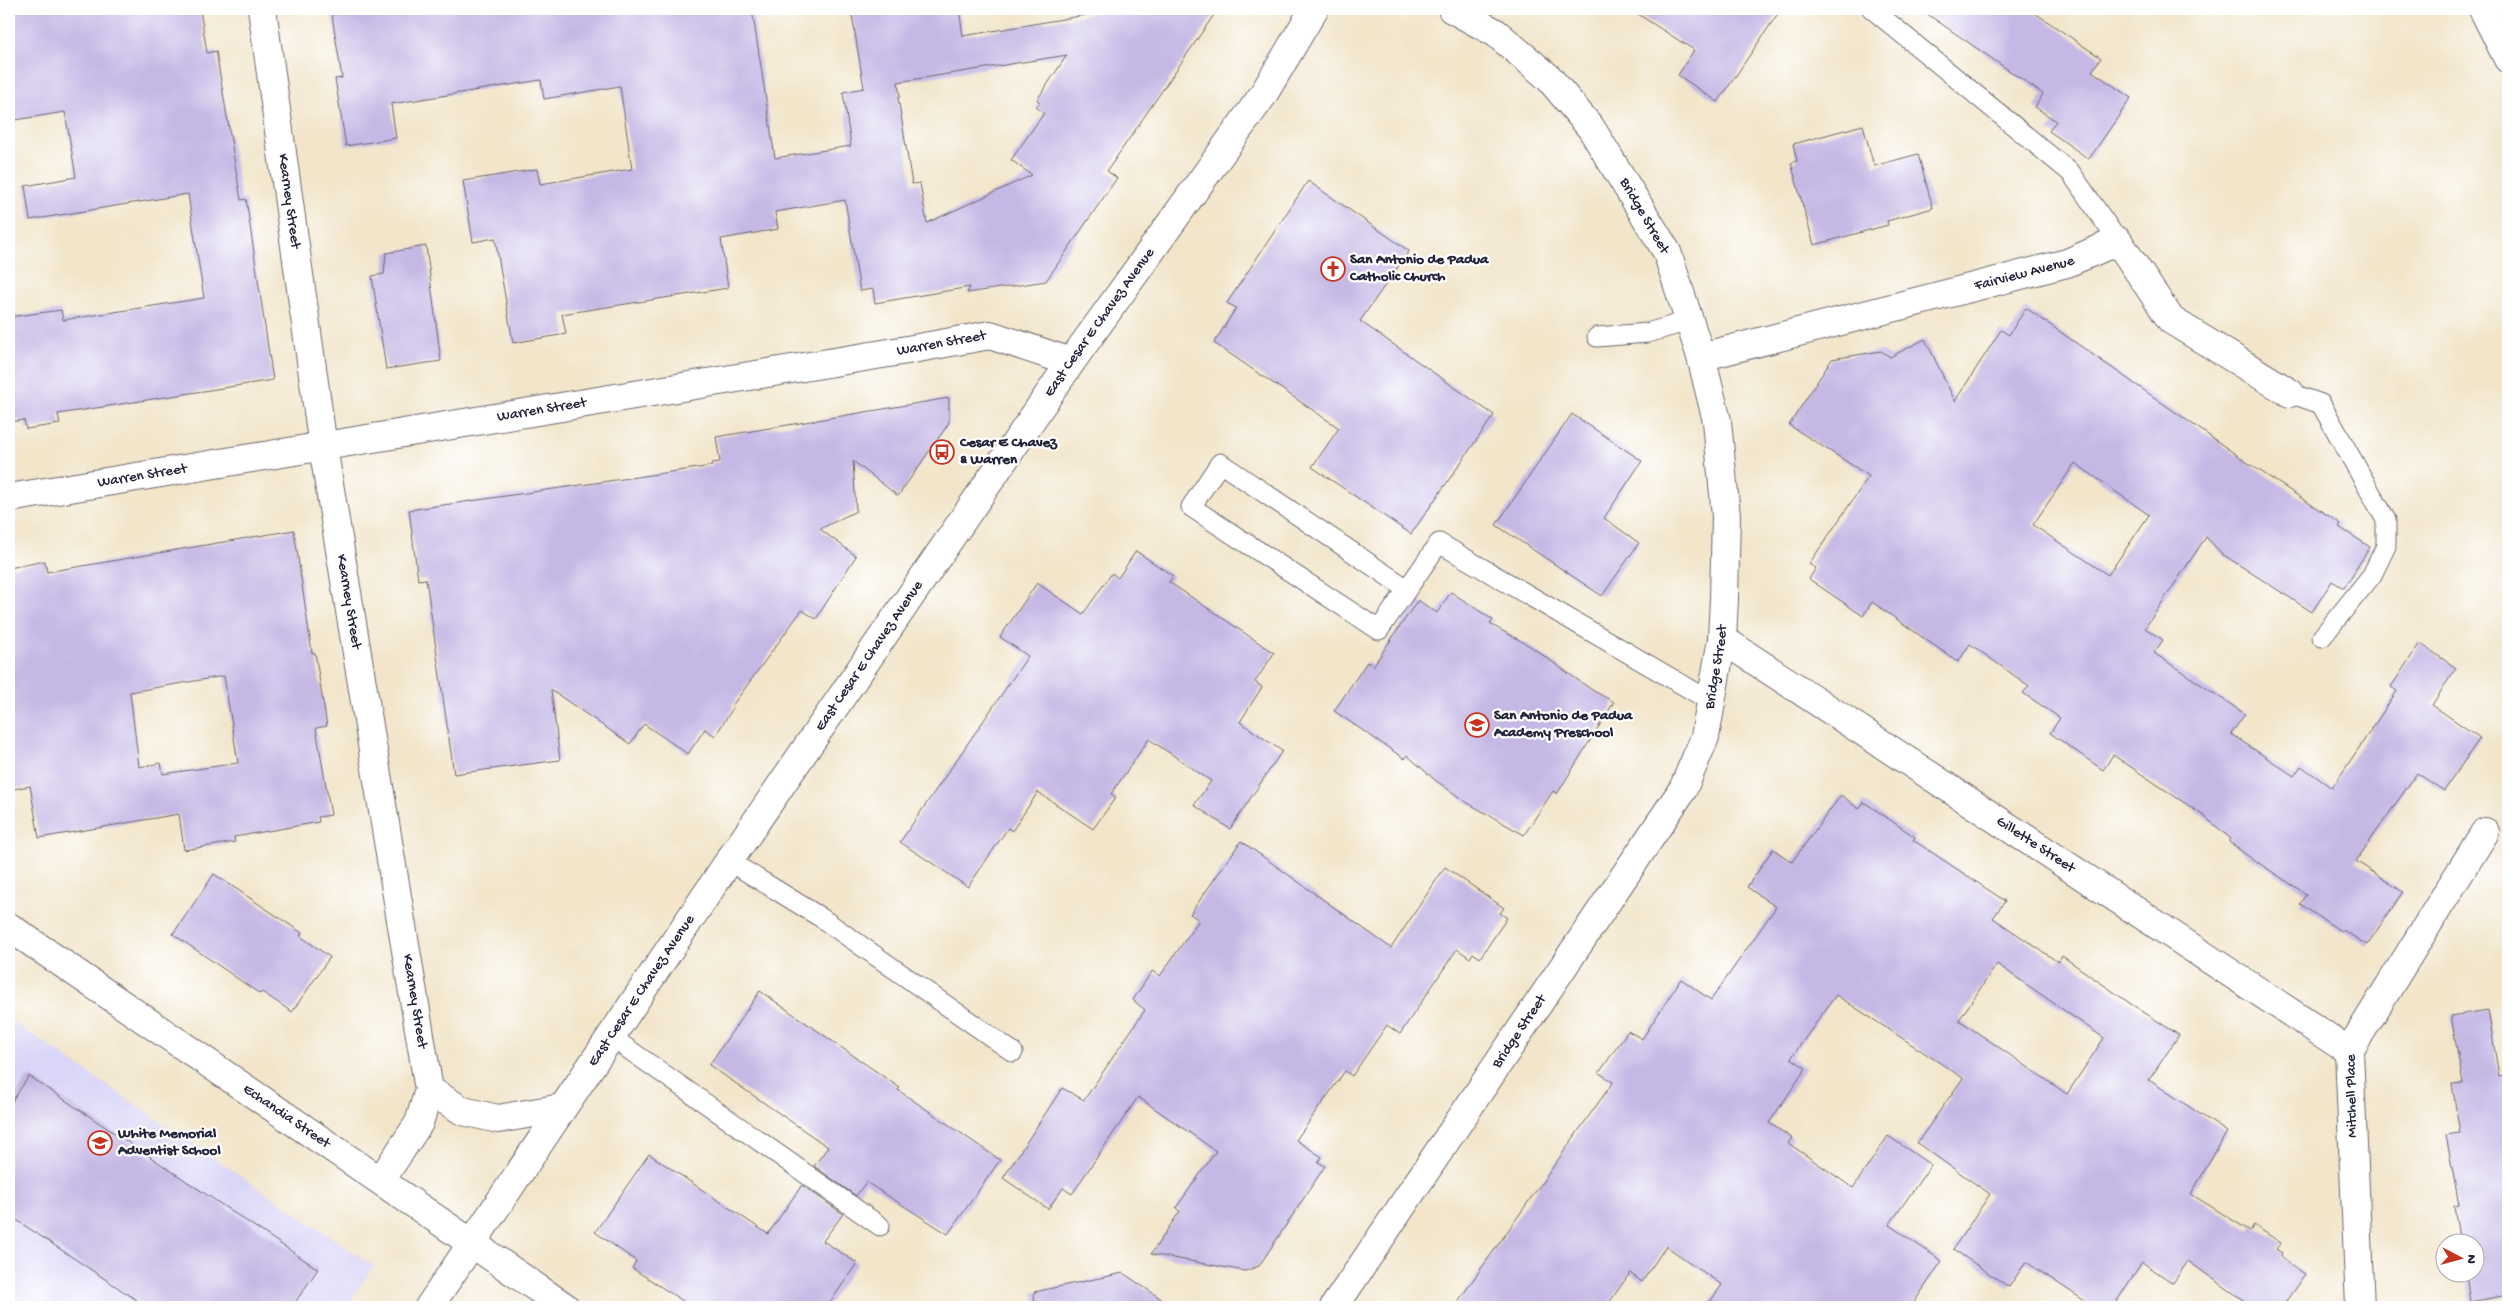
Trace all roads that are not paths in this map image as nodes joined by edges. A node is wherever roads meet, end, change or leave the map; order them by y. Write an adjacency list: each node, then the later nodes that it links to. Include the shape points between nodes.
1 (262, 9): 13 (main road, Kearney Street)
2 (1314, 9): 11 (main road, East Cesar E Chavez Avenue, via 1263,95)
3 (1452, 9): 8 (main road, Bridge Street, via 1496,33 1549,78 1591,128 1667,252)
4 (1872, 9): 7 (lane, via 2071,174)
5 (2483, 9): 6 (main road)
6 (2508, 59)
7 (2118, 241): 10 (main road, Fairview Avenue, via 2067,263); 12 (main road, via 2171,320)
8 (1689, 321): 9 (lane, via 1647,333); 10 (main road, Bridge Street)
9 (1597, 337)
10 (1701, 357): 17 (main road, Bridge Street, via 1717,421 1726,516)
11 (1071, 362): 13 (main road, Warren Street, via 990,334); 20 (main road, East Cesar E Chavez Avenue)
12 (2290, 393): 16 (lane, via 2321,404 2386,520 2386,546 2372,575)
13 (323, 448): 14 (main road, Warren Street); 25 (main road, Kearney Street)
14 (9, 498)
15 (1408, 589): 15 (lane, via 1379,630 1190,507 1220,463); 18 (lane, via 1439,543)
16 (2322, 637)
17 (1722, 639): 18 (main road, Bridge Street); 23 (main road, Gillette Street)
18 (1712, 702): 32 (main road, Bridge Street, via 1705,737 1683,790)
19 (2485, 832): 23 (main road, Mitchell Place)
20 (729, 861): 22 (main road, East Cesar E Chavez Avenue); 24 (lane, via 820,917)
21 (9, 927): 27 (main road, Echandia Street)
22 (611, 1037): 26 (main road, East Cesar E Chavez Avenue); 28 (lane)
23 (2349, 1051): 33 (main road, Mitchell Place)
24 (1013, 1052)
25 (429, 1090): 26 (main road, via 463,1111 498,1119); 27 (main road, Kearney Street, via 419,1123)
26 (562, 1108): 29 (main road, East Cesar E Chavez Avenue)
27 (381, 1180): 29 (main road, Echandia Street)
28 (880, 1226)
29 (473, 1242): 30 (main road, East Cesar E Chavez Avenue); 31 (main road, Echandia Street)
30 (429, 1307)
31 (565, 1307)
32 (1334, 1307)
33 (2360, 1307)

